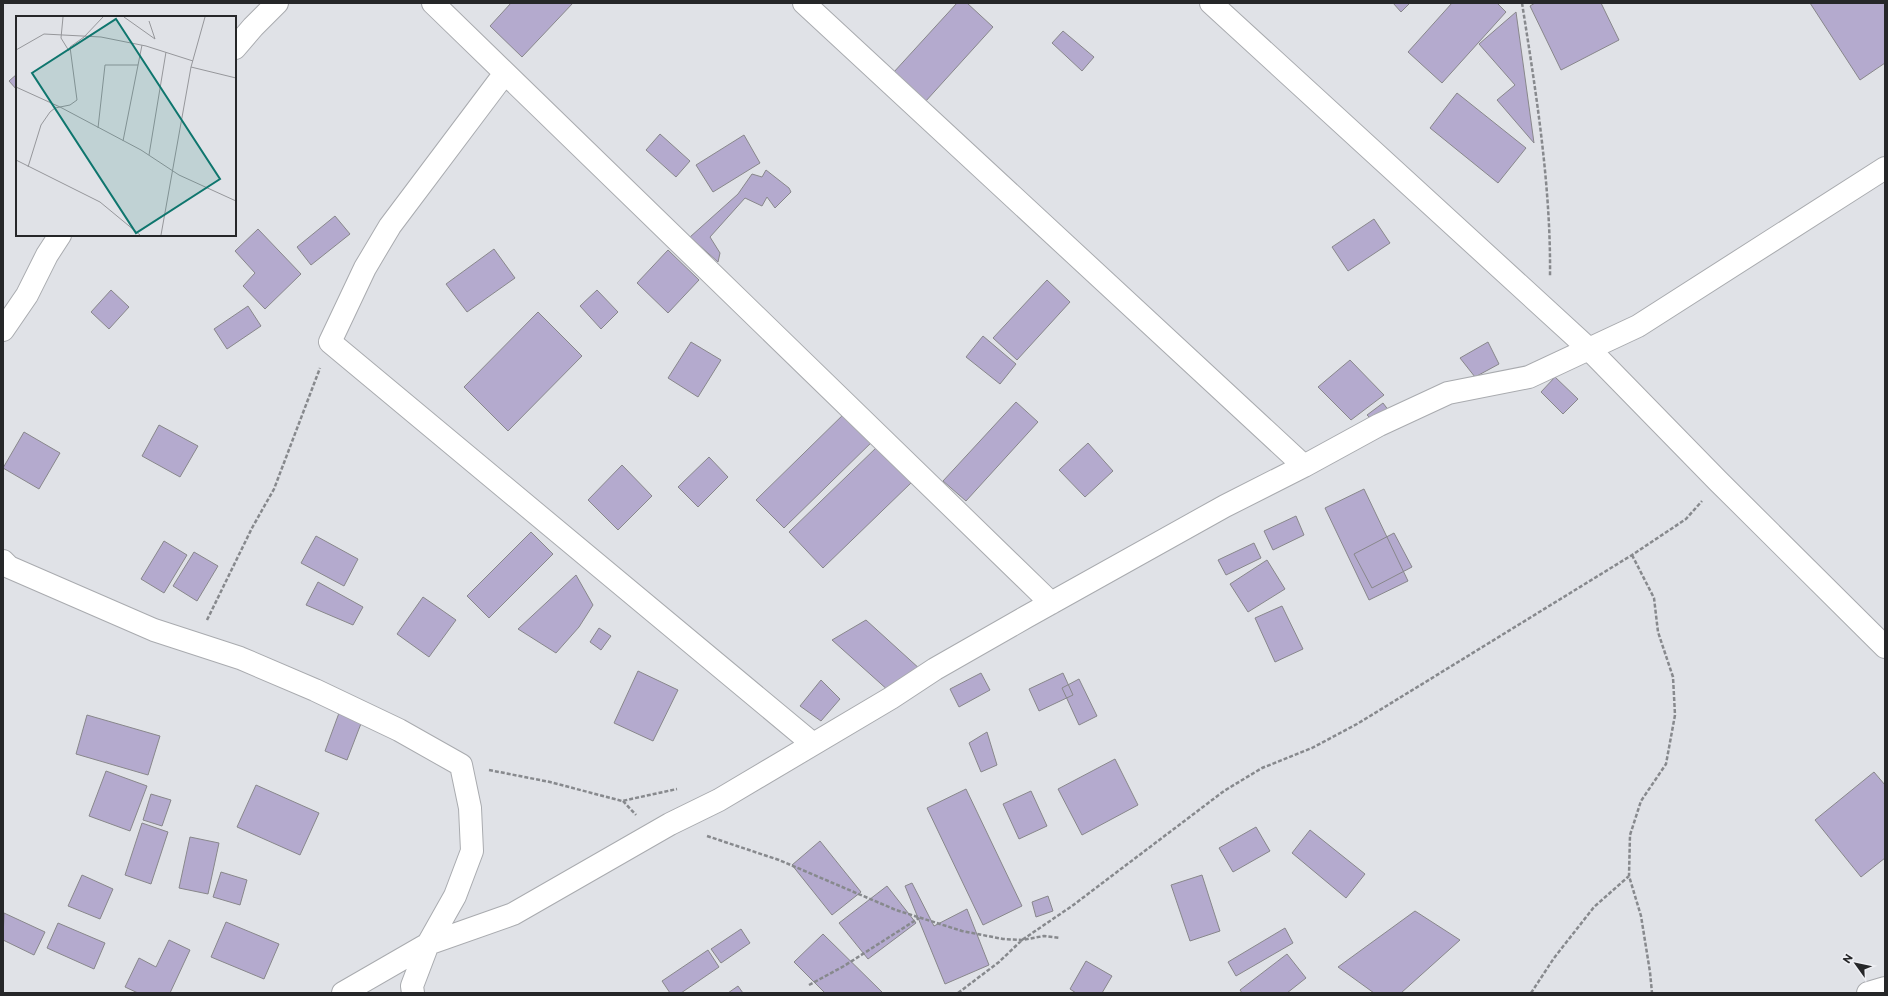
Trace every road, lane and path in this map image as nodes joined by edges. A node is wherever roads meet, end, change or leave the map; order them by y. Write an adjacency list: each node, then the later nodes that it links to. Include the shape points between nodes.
1 (277, 3): 6 (street)
2 (433, 3): 7 (street)
3 (804, 3): 14 (street)
4 (1211, 3): 10 (street)
5 (1522, 3): 10 (path, via 1541,139 1549,235)
6 (236, 47)
7 (504, 73): 12 (street, via 390,226 365,268); 18 (street)
8 (1885, 168): 13 (street, via 1638,326)
9 (59, 236): 11 (street)
10 (1549, 313): 13 (street)
11 (3, 330)
12 (330, 342): 19 (path, via 274,489); 21 (street)
13 (1589, 349): 14 (street, via 1529,377 1448,393 1379,425); 15 (street)
14 (1304, 466): 18 (street, via 1225,506)
15 (1718, 481): 16 (path, via 1686,519); 20 (street)
16 (1632, 554): 25 (path, via 1654,598 1658,632 1673,677 1675,715 1666,764 1641,801 1630,835); 28 (path, via 1357,724 1312,748 1262,768 1224,791 1072,906)
17 (5, 565): 19 (street, via 154,630)
18 (1051, 603): 21 (street, via 935,669)
19 (195, 643): 22 (street, via 240,658 315,690 399,730)
20 (1885, 647)
21 (813, 744): 24 (street, via 719,800)
22 (461, 765): 23 (path, via 550,782); 29 (street, via 470,808 472,851 455,896)
23 (622, 801)
24 (670, 824): 26 (path, via 779,860); 29 (street, via 513,914)
25 (1629, 876): 35 (path, via 1594,907 1554,958); 36 (path, via 1640,916)
26 (919, 918): 28 (path, via 962,932); 30 (path)
27 (1060, 938): 28 (path, via 1044,936)
28 (1022, 940): 34 (path, via 999,962)
29 (428, 944): 32 (street); 33 (street, via 412,986)
30 (809, 985)
31 (1885, 988): 37 (street)
32 (343, 993)
33 (412, 993)
34 (958, 993)
35 (1531, 993)
36 (1652, 993)
37 (1868, 993)

